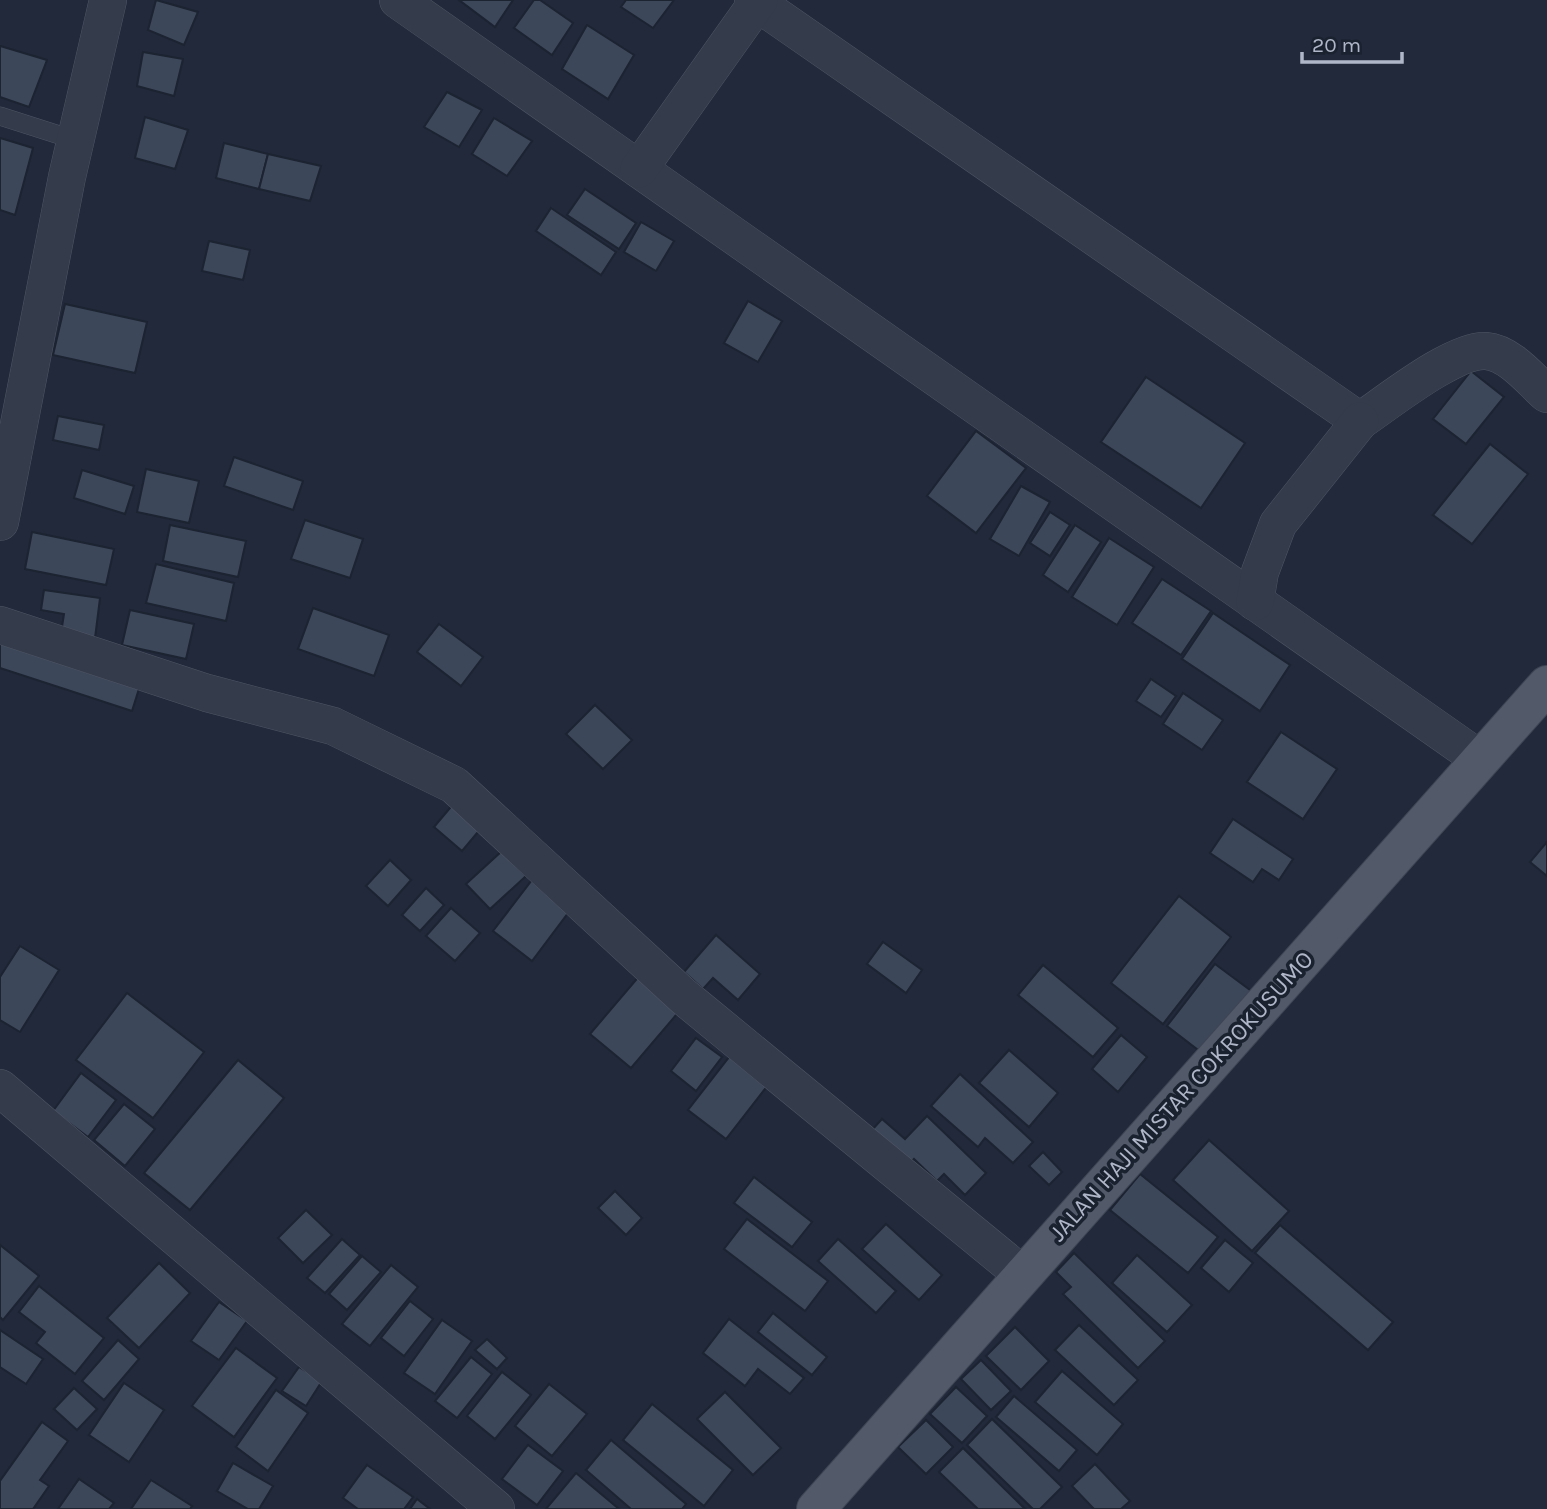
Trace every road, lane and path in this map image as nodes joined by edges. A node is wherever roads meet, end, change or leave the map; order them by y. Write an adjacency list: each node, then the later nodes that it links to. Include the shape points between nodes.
1 (108, 0): 5 (street)
2 (398, 0): 6 (street)
3 (756, 1): 6 (street); 8 (street)
4 (0, 116): 5 (lane)
5 (75, 140): 9 (street)
6 (639, 169): 10 (street)
7 (1547, 394): 8 (street, via 1509,360 1486,351 1415,382)
8 (1360, 421): 10 (street, via 1278,524 1260,572)
9 (0, 522)
10 (1255, 602): 13 (street)
11 (0, 625): 15 (street, via 207,694 333,726 454,785 683,996)
12 (1547, 685): 13 (main road, JALAN HAJI MISTAR COKROKUSUMO)
13 (1481, 761): 15 (main road, JALAN HAJI MISTAR COKROKUSUMO)
14 (0, 1088): 16 (street)
15 (1023, 1275): 17 (main road, JALAN HAJI MISTAR COKROKUSUMO)
16 (496, 1509)
17 (816, 1509)

